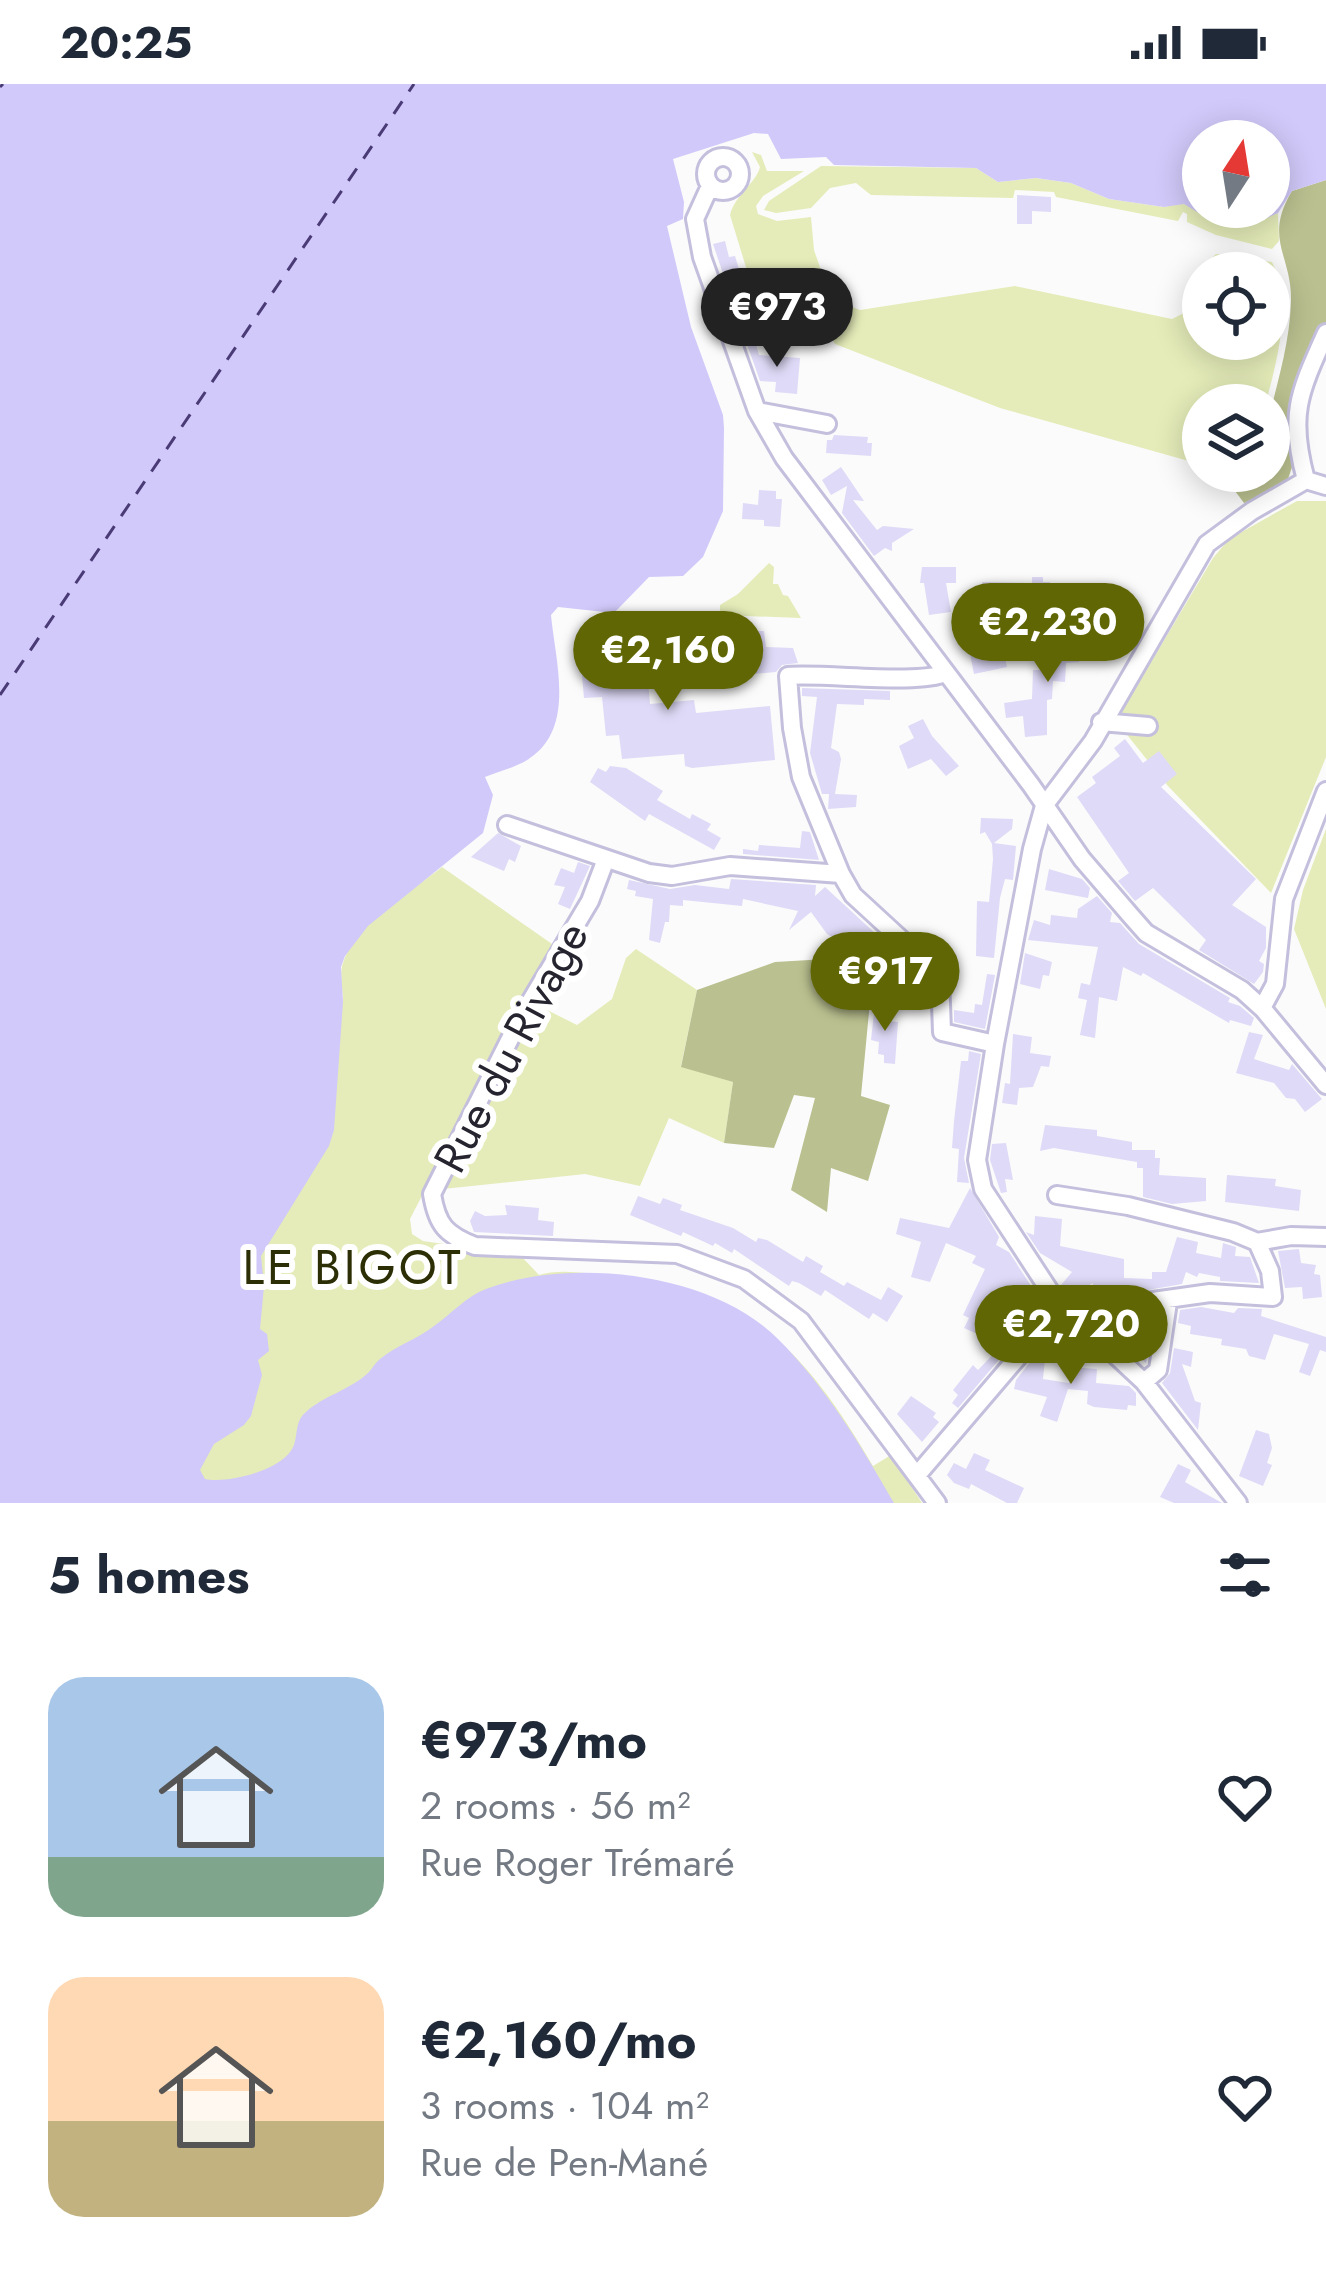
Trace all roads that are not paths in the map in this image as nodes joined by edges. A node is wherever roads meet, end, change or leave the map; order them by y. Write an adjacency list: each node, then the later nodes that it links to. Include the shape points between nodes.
1 (710, 186): 3 (street, via 695,219 697,238)
2 (1326, 332): 5 (street, via 1294,419)
3 (757, 411): 4 (street); 7 (street)
4 (827, 424)
5 (1306, 480): 6 (street); 8 (street, via 1207,544)
6 (1326, 486)
7 (945, 673): 11 (street); 14 (street, via 788,676 802,777)
8 (1102, 722): 9 (street); 11 (street)
9 (1148, 726)
10 (1326, 791): 15 (street, via 1285,899 1275,984)
11 (1044, 806): 15 (street, via 1145,933); 16 (street)
12 (507, 825): 13 (street)
13 (605, 860): 14 (street, via 672,876 730,866); 24 (street, Rue du Rivage, via 432,1194 436,1220 450,1237 475,1246 677,1254 744,1279 800,1321)
14 (841, 874): 16 (street, via 853,895 940,975 942,1032)
15 (1262, 1008): 17 (street)
16 (995, 1044): 22 (street, via 977,1160 983,1189)
17 (1326, 1085)
18 (1057, 1195): 20 (street)
19 (1326, 1237): 20 (street)
20 (1257, 1242): 21 (street, via 1273,1297 1210,1293)
21 (1168, 1302): 22 (street, via 1122,1312); 23 (street, via 1158,1370)
22 (1059, 1305): 23 (street); 24 (street)
23 (1144, 1382): 26 (street)
24 (918, 1474): 25 (street, Rue du Rivage)
25 (937, 1503)
26 (1238, 1503)

